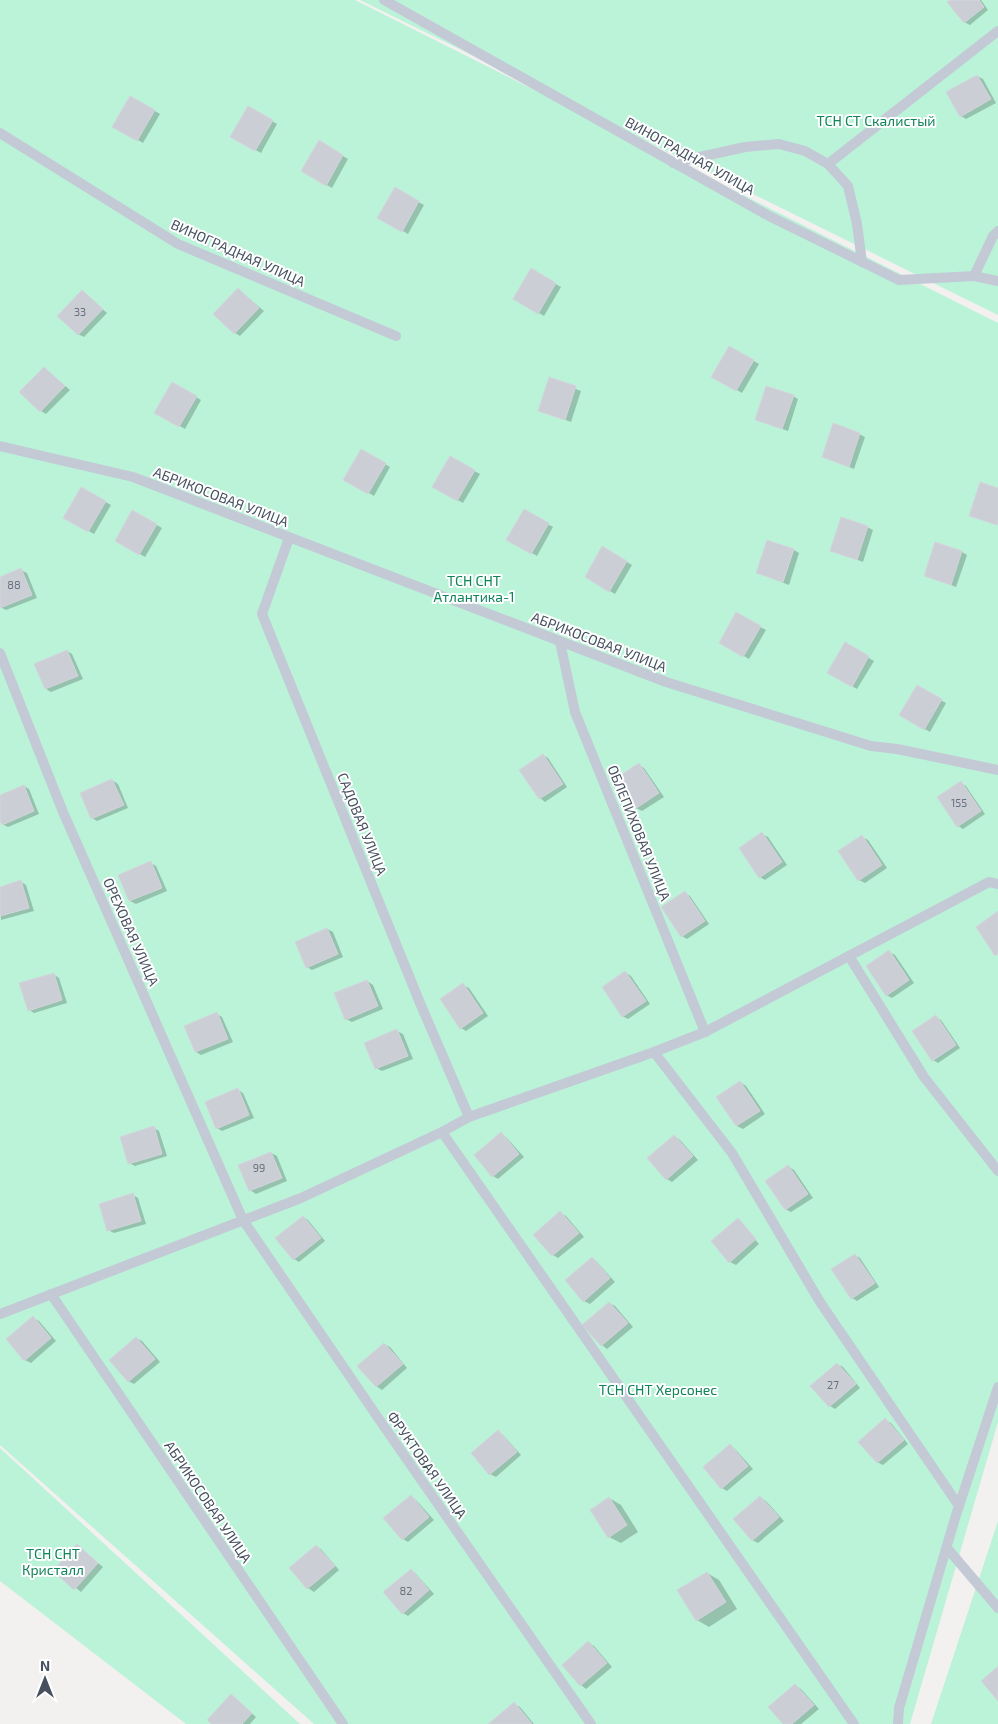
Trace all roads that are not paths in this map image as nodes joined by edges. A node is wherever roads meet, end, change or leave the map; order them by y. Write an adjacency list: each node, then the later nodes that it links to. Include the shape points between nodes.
1 (384, 0): 4 (lane, ВИНОГРАДНАЯ УЛИЦА)
2 (998, 31): 5 (lane)
3 (0, 133): 10 (lane, ВИНОГРАДНАЯ УЛИЦА, via 178,244)
4 (673, 163): 5 (lane, via 745,147 779,144 806,151); 7 (lane, ВИНОГРАДНАЯ УЛИЦА)
5 (828, 164): 7 (lane, via 848,186)
6 (998, 231): 8 (lane)
7 (862, 262): 8 (lane, ВИНОГРАДНАЯ УЛИЦА, via 899,280)
8 (974, 276): 9 (lane, ВИНОГРАДНАЯ УЛИЦА)
9 (998, 281)
10 (396, 336)
11 (0, 446): 12 (lane, АБРИКОСОВАЯ УЛИЦА, via 133,477)
12 (289, 538): 13 (lane, АБРИКОСОВАЯ УЛИЦА); 20 (lane, САДОВАЯ УЛИЦА, via 262,614)
13 (560, 642): 15 (lane, АБРИКОСОВАЯ УЛИЦА, via 666,682 871,746); 18 (lane, ОБЛЕПИХОВАЯ УЛИЦА, via 575,712)
14 (0, 654): 23 (lane, ОРЕХОВАЯ УЛИЦА, via 63,812)
15 (998, 770)
16 (998, 884): 17 (lane, via 989,882)
17 (848, 956): 18 (lane); 22 (lane, via 924,1077)
18 (705, 1032): 19 (lane)
19 (654, 1052): 20 (lane); 27 (lane, via 732,1153 820,1302)
20 (469, 1117): 21 (lane)
21 (442, 1132): 23 (lane, via 301,1198); 32 (lane)
22 (998, 1171)
23 (243, 1220): 24 (lane); 31 (lane, ФРУКТОВАЯ УЛИЦА)
24 (52, 1294): 25 (lane); 30 (lane, АБРИКОСОВАЯ УЛИЦА)
25 (0, 1314)
26 (998, 1387): 27 (lane)
27 (959, 1506): 28 (lane)
28 (947, 1548): 29 (lane); 33 (lane, via 899,1708)
29 (998, 1608)
30 (343, 1724)
31 (591, 1724)
32 (854, 1724)
33 (898, 1724)

